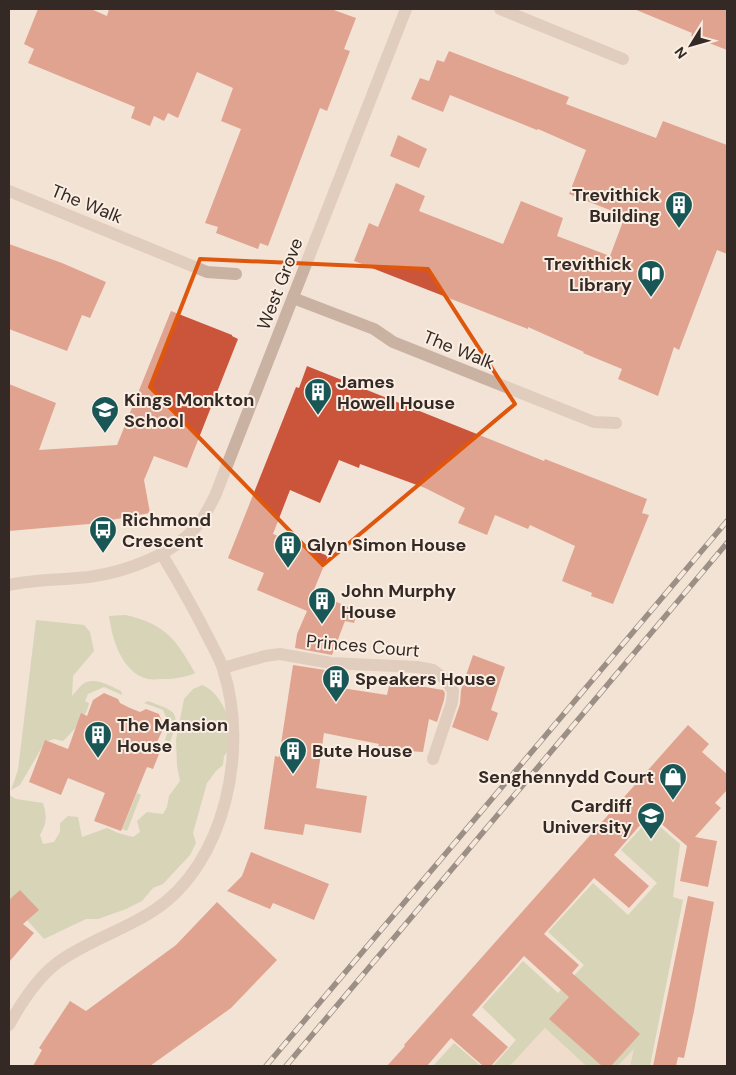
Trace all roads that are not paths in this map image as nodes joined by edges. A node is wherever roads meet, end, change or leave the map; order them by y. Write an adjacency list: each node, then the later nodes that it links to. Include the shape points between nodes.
1 (406, 9): 6 (street, West Grove)
2 (500, 9): 3 (street)
3 (623, 59)
4 (9, 191): 5 (street, The Walk, via 207,272)
5 (236, 274)
6 (293, 298): 7 (street, The Walk, via 374,329 393,342 594,422); 8 (street, West Grove, via 215,496 196,528)
7 (616, 424)
8 (161, 553): 9 (street, West Grove, via 104,574); 10 (street)
9 (9, 585)
10 (223, 668): 11 (street, Princes Court, via 280,654 331,663 432,670 446,680 453,691); 12 (street, via 234,719 234,746 224,804 206,851 182,887 168,901 58,963 28,994)
11 (433, 758)
12 (9, 1025)

